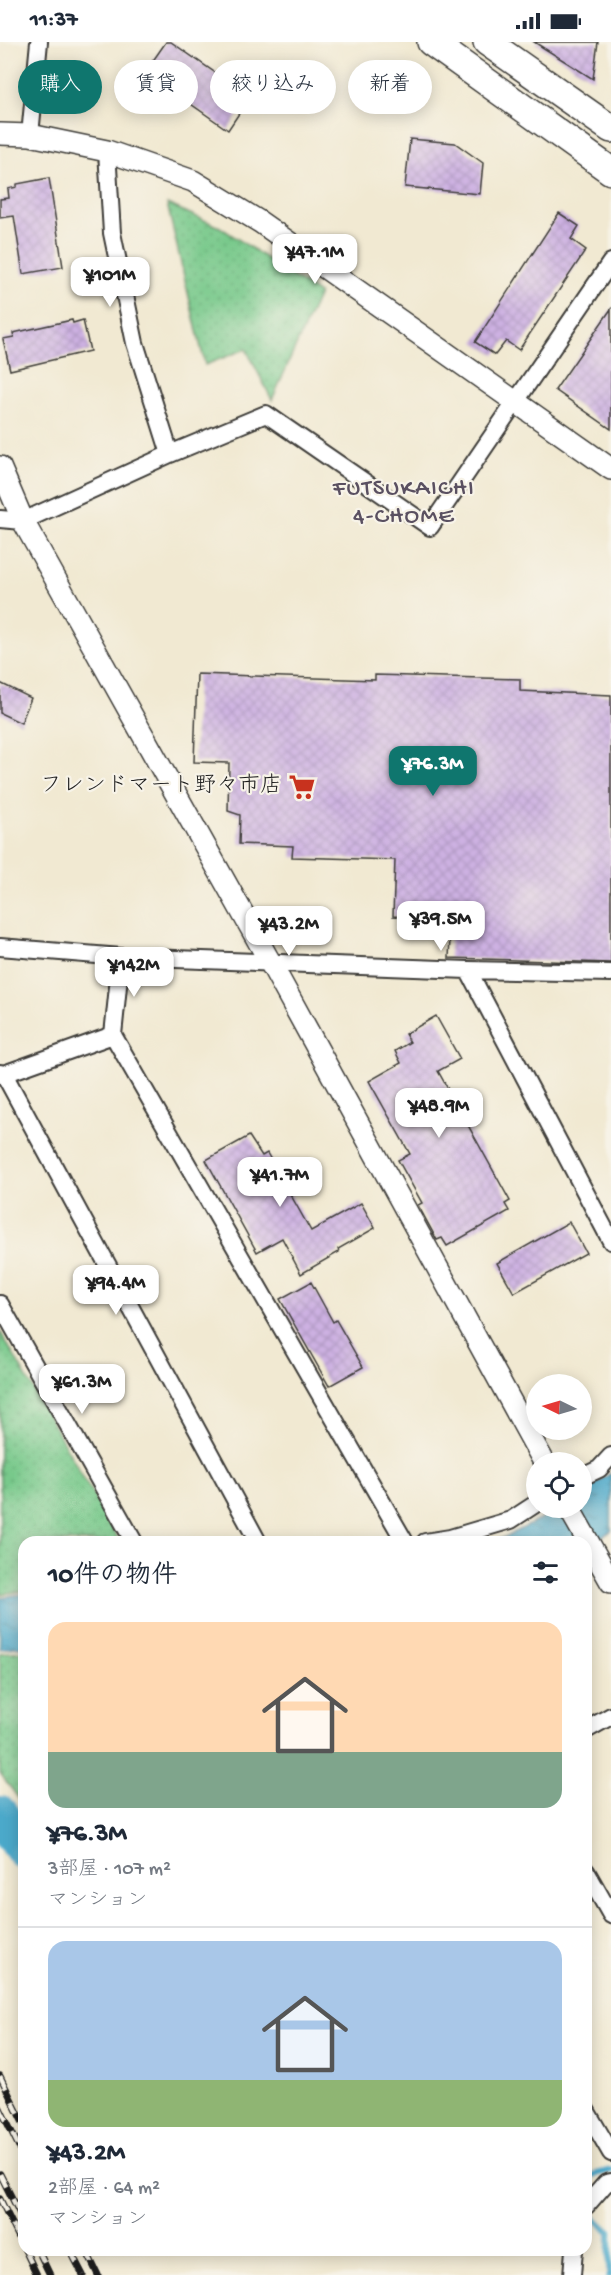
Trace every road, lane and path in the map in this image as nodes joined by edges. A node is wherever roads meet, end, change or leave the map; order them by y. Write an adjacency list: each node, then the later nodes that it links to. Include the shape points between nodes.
1 (39, 42): 6 (street)
2 (431, 42): 8 (highway)
3 (487, 42): 4 (highway)
4 (611, 129)
5 (0, 134): 6 (street)
6 (30, 135): 7 (street)
7 (106, 151): 10 (street, via 193,181 222,198); 11 (street, via 112,233 135,343)
8 (611, 171)
9 (611, 262): 10 (street)
10 (514, 402): 11 (street, via 430,527 266,414); 13 (street)
11 (170, 454): 15 (street)
12 (0, 468): 15 (street)
13 (611, 469)
14 (0, 519): 15 (street)
15 (23, 520): 18 (street)
16 (0, 947): 17 (street)
17 (121, 957): 18 (street); 21 (street)
18 (270, 962): 19 (street); 25 (street)
19 (468, 970): 20 (street); 23 (street)
20 (611, 973)
21 (113, 1035): 22 (street); 32 (street)
22 (2, 1074): 31 (street)
23 (611, 1241)
24 (0, 1304): 30 (street)
25 (539, 1452)
26 (611, 1456): 27 (street)
27 (592, 1472)
28 (526, 1510): 33 (street, via 512,1520)
29 (574, 1518): 34 (street)
30 (131, 1536)
31 (255, 1536)
32 (402, 1536)
33 (457, 1536)
34 (584, 1536)
35 (592, 1550): 36 (street)
36 (611, 1582)
37 (611, 1716): 38 (street)
38 (592, 1727)
39 (592, 1882): 40 (street)
40 (611, 1915)
41 (592, 2120): 42 (street)
42 (611, 2153)
43 (608, 2183): 44 (street)
44 (592, 2200)
45 (574, 2256): 46 (street)
46 (572, 2275)

